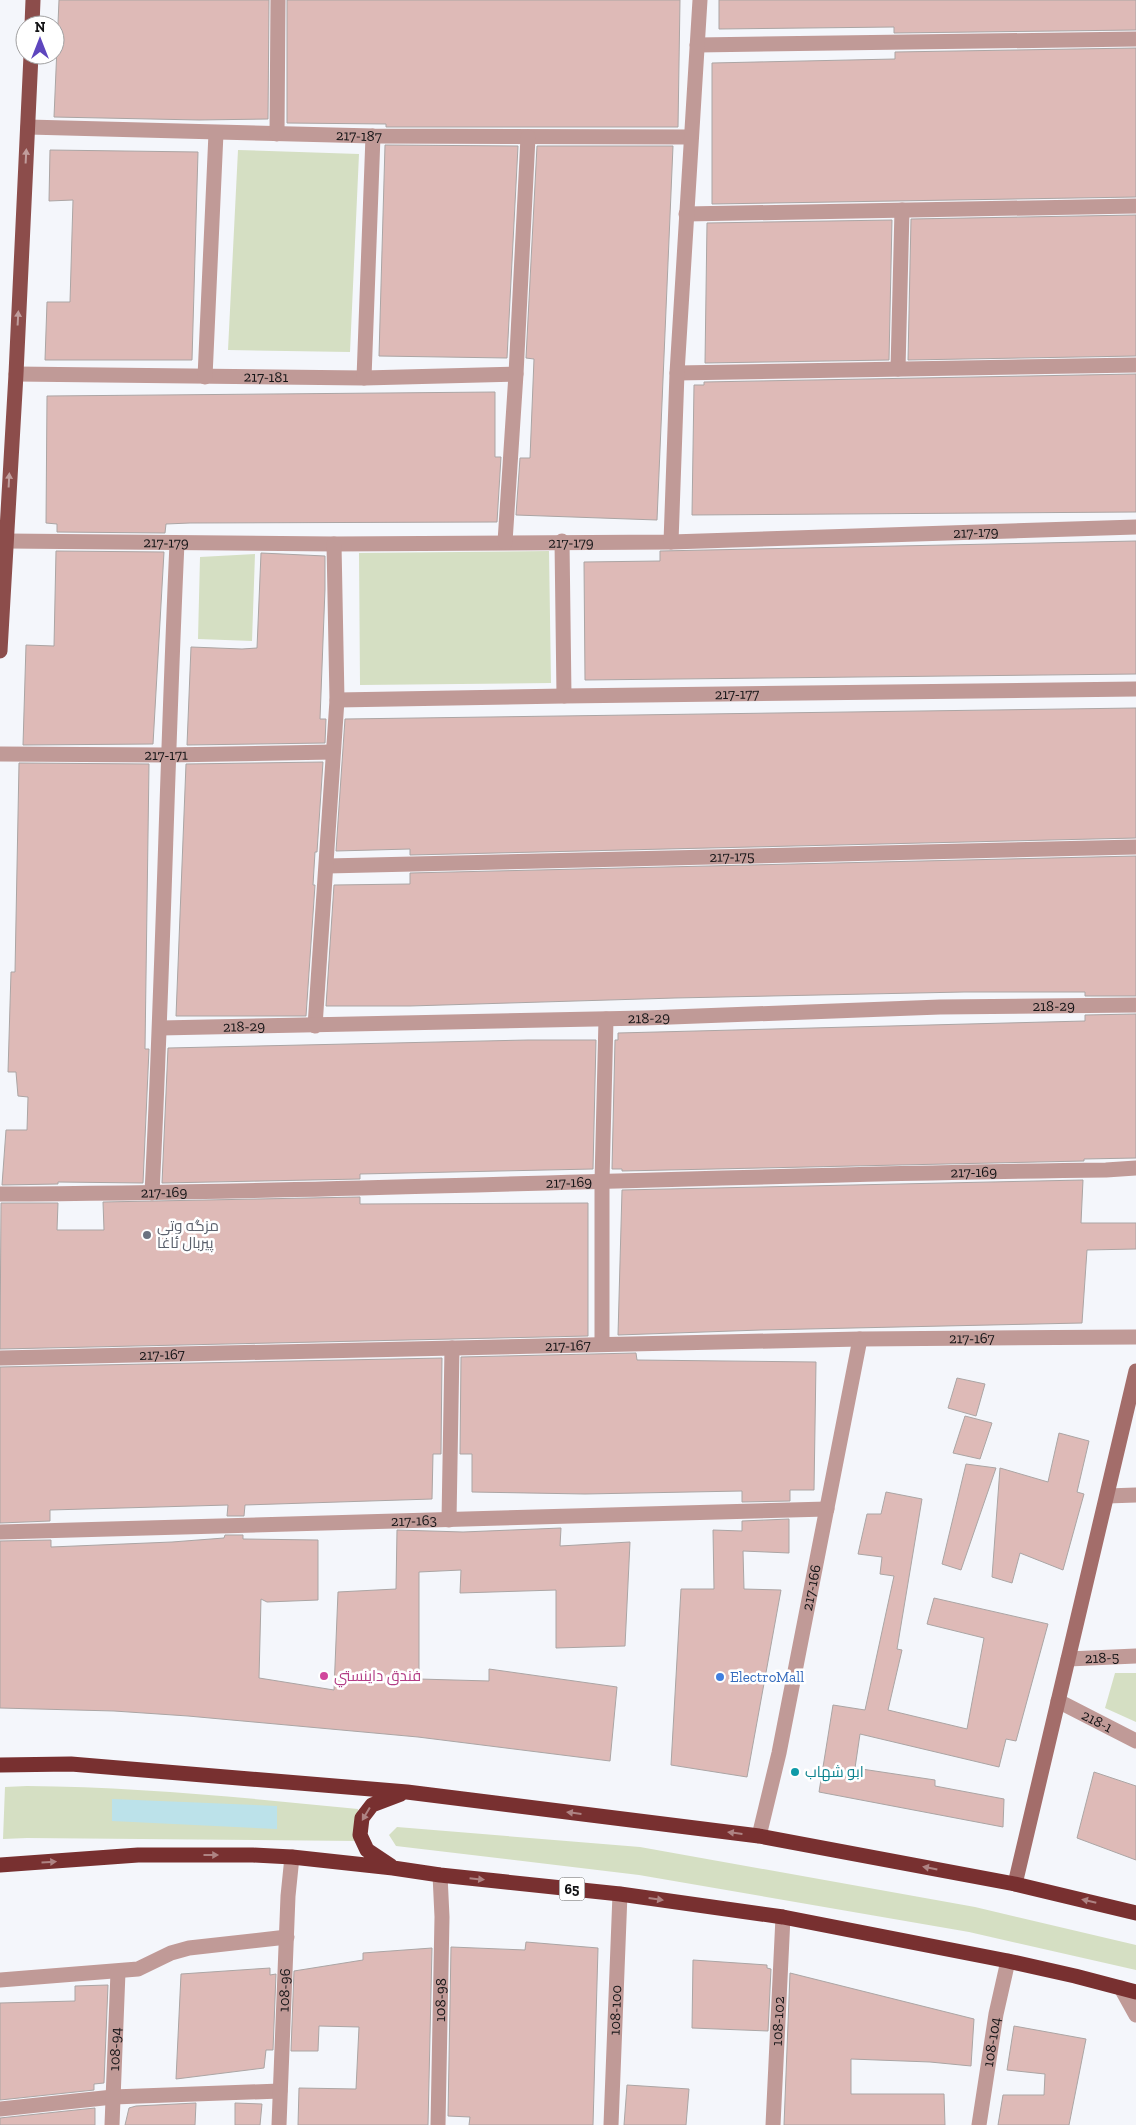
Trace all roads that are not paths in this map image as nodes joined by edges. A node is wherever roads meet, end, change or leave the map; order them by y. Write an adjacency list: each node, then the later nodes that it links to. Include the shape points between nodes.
1 (33, 0): 4 (main road)
2 (278, 0): 10 (street)
3 (700, 0): 6 (street)
4 (32, 15)
5 (1136, 39): 6 (street)
6 (697, 46): 12 (street)
7 (30, 65): 8 (main road)
8 (28, 127): 9 (street, 217-187); 20 (main road, one-way to 8)
9 (216, 133): 10 (street, 217-187); 22 (street)
10 (277, 134): 11 (street, 217-187)
11 (373, 136): 13 (street, 217-187); 23 (street)
12 (690, 137): 13 (street, 217-187); 16 (street)
13 (528, 138): 21 (street)
14 (1136, 206): 15 (street)
15 (902, 210): 16 (street); 18 (street)
16 (686, 214): 19 (street)
17 (1136, 365): 18 (street)
18 (898, 369): 19 (street)
19 (677, 372): 28 (street)
20 (16, 374): 22 (street, 217-181); 26 (main road, one-way to 20)
21 (516, 374): 23 (street, 217-181); 27 (street)
22 (205, 377): 23 (street, 217-181)
23 (364, 378)
24 (1136, 527): 28 (street, 217-179)
25 (562, 541): 27 (street, 217-179); 28 (street, 217-179); 33 (street)
26 (6, 542): 29 (street, 217-179); 31 (main road)
27 (505, 542): 30 (street, 217-179)
28 (670, 542)
29 (176, 543): 30 (street, 217-179); 37 (street)
30 (334, 544): 34 (street)
31 (0, 651)
32 (1136, 689): 33 (street, 217-177)
33 (564, 696): 34 (street, 217-177)
34 (337, 700): 35 (street)
35 (333, 752): 37 (street, 217-171); 39 (street)
36 (0, 754): 37 (street, 217-171)
37 (167, 755): 43 (street)
38 (1136, 848): 39 (street, 217-175)
39 (327, 866): 42 (street)
40 (1136, 1005): 41 (street, 218-29, via 940,1007)
41 (606, 1019): 42 (street, 218-29); 45 (street)
42 (316, 1026): 43 (street, 218-29)
43 (160, 1028): 46 (street)
44 (1136, 1168): 45 (street, 217-169)
45 (602, 1182): 46 (street, 217-169); 50 (street)
46 (152, 1193): 47 (street, 217-169)
47 (0, 1194)
48 (1136, 1337): 49 (street, 217-167)
49 (860, 1339): 50 (street, 217-167); 56 (street, 217-166)
50 (602, 1344): 51 (street, 217-167)
51 (452, 1348): 52 (street, 217-167); 57 (street)
52 (0, 1358)
53 (1136, 1371): 55 (street)
54 (1136, 1495): 55 (street)
55 (1107, 1496): 60 (street)
56 (827, 1509): 57 (street, 217-163); 65 (street, 217-166, via 779,1753)
57 (449, 1520): 58 (street, 217-163)
58 (0, 1532)
59 (1136, 1656): 60 (street, 218-5)
60 (1068, 1659): 61 (street)
61 (1058, 1701): 62 (street, 218-1); 70 (street)
62 (1136, 1741)
63 (0, 1765): 64 (highway, via 71,1764)
64 (407, 1792): 65 (highway, one-way to 64); 68 (highway, one-way to 68, via 372,1805 362,1818 360,1835 367,1850)
65 (759, 1836): 70 (highway, one-way to 65)
66 (292, 1856): 67 (highway, 65, one-way to 66, via 138,1856); 68 (highway, 65); 74 (street, 108-96)
67 (0, 1865)
68 (393, 1868): 69 (highway, 65)
69 (440, 1875): 71 (highway, 65, one-way to 71); 85 (street, 108-98)
70 (1015, 1884): 72 (highway, one-way to 70)
71 (620, 1894): 73 (highway, 65, one-way to 73); 86 (street, 108-100)
72 (1136, 1913)
73 (783, 1917): 75 (highway, 65); 87 (street, 108-102)
74 (287, 1937): 76 (street, via 189,1948 171,1952 138,1969); 80 (street, 108-96)
75 (1008, 1961): 78 (highway, 65); 88 (street, 108-104, via 996,2014)
76 (118, 1972): 77 (street); 81 (street, 108-94)
77 (0, 1980)
78 (1129, 1990): 79 (street)
79 (1136, 2015)
80 (280, 2091): 81 (street); 84 (street, 108-96)
81 (113, 2097): 82 (street); 83 (street, 108-94)
82 (0, 2108)
83 (112, 2125)
84 (279, 2125)
85 (438, 2125)
86 (611, 2125)
87 (773, 2125)
88 (979, 2125)

